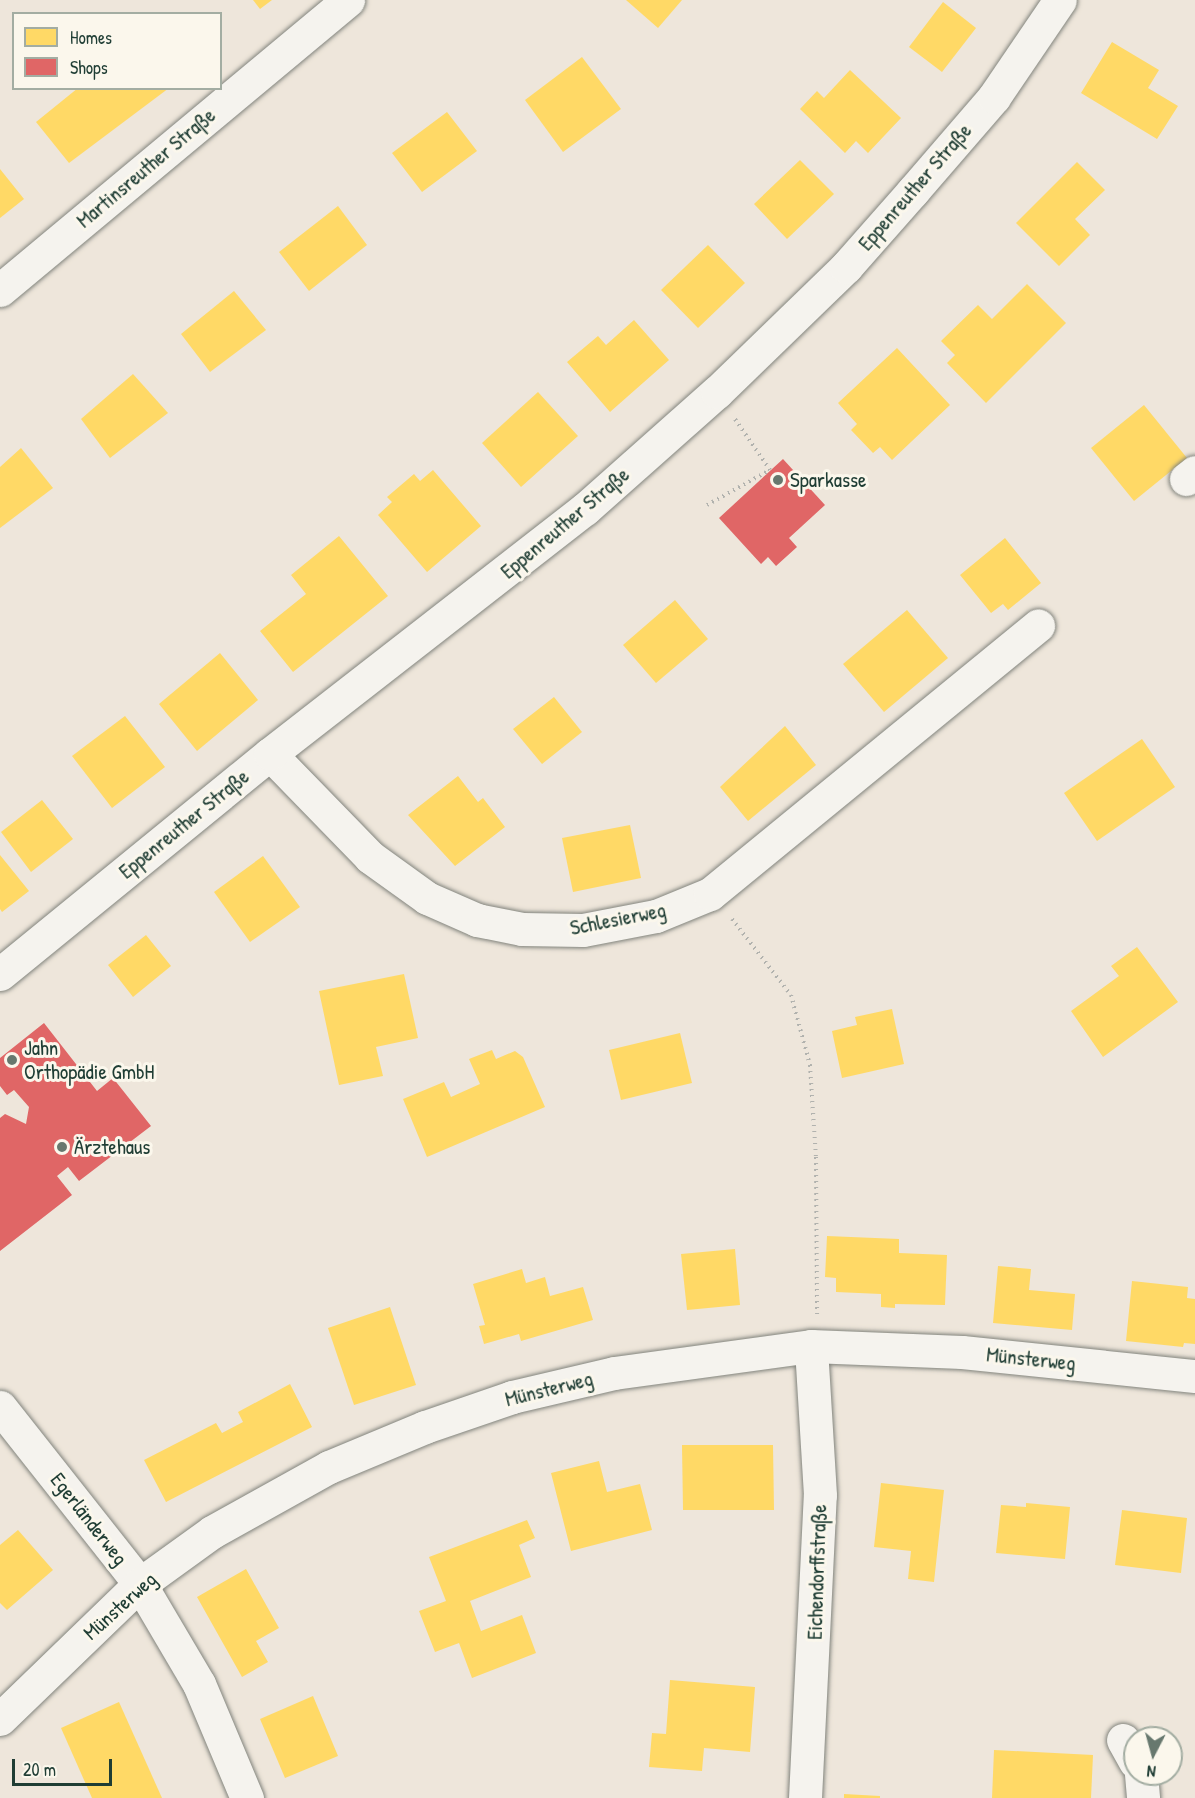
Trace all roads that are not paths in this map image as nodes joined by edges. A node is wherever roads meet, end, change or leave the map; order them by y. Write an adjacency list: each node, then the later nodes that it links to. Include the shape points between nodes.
1 (348, 0): 3 (street, Martinsreuther Straße)
2 (1060, 0): 5 (street, Eppenreuther Straße, via 994,97 846,267 717,392 585,509)
3 (0, 290)
4 (1038, 626): 5 (street, Schlesierweg, via 710,894 656,916 583,930 522,930 477,920 427,898 370,857)
5 (270, 754): 6 (street, Eppenreuther Straße)
6 (0, 974)
7 (811, 1346): 8 (street, Münsterweg, via 962,1352); 10 (street, Münsterweg, via 614,1373 512,1397 425,1427 329,1467 266,1499); 13 (street, Eichendorffstraße, via 820,1495)
8 (1195, 1376)
9 (0, 1407): 10 (street, Egerländerweg)
10 (140, 1584): 11 (street, Münsterweg); 12 (street, Egerländerweg, via 199,1684)
11 (0, 1719)
12 (247, 1798)
13 (805, 1798)

